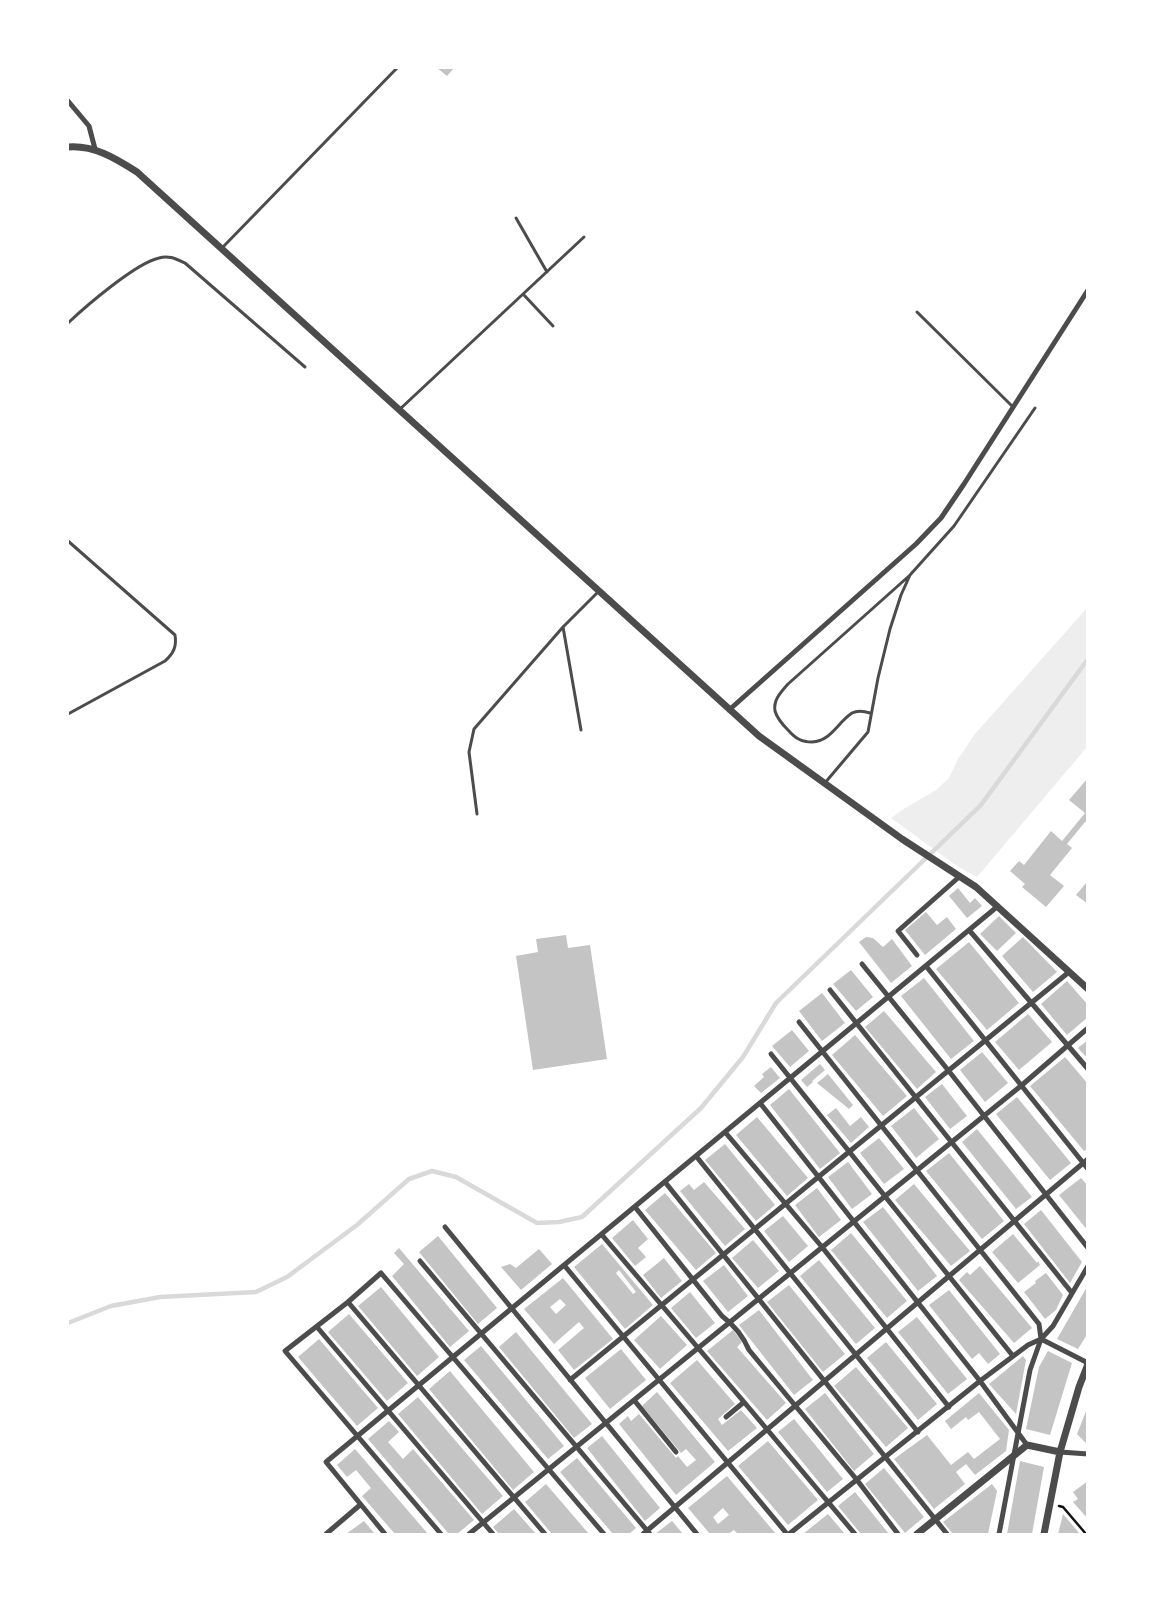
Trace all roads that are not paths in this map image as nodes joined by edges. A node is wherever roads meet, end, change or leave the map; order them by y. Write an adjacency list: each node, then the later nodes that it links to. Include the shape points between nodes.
1 (397, 68): 7 (lane)
2 (68, 101): 4 (street, via 88,126)
3 (68, 147): 4 (street)
4 (95, 149): 7 (street, via 137,172)
5 (516, 218): 8 (lane)
6 (584, 237): 8 (lane)
7 (222, 249): 17 (street)
8 (547, 272): 10 (lane)
9 (1088, 290): 15 (street)
10 (523, 294): 13 (lane); 17 (lane)
11 (916, 312): 15 (lane)
12 (68, 323): 14 (lane, via 147,262 170,257 185,263)
13 (553, 326)
14 (306, 366)
15 (1013, 407): 22 (street, via 945,511 922,537)
16 (1035, 408): 19 (lane, via 954,526)
17 (398, 410): 20 (street)
18 (68, 541): 24 (lane, via 175,635 176,642 172,655 165,661)
19 (910, 575): 23 (lane, via 890,629); 23 (lane, via 788,684 775,705 782,724 803,742 827,738 852,713 862,710)
20 (599, 592): 21 (lane); 22 (street)
21 (563, 627): 25 (lane); 27 (lane, via 474,729 469,752)
22 (729, 710): 26 (street)
23 (870, 713): 26 (lane, via 868,732)
24 (68, 714)
25 (581, 730)
26 (824, 784): 28 (street)
27 (477, 814)
28 (956, 875): 29 (street); 31 (street, via 898,931)
29 (998, 906): 30 (street); 34 (street)
30 (969, 930): 33 (street); 38 (street)
31 (917, 955)
32 (862, 964): 37 (street)
33 (926, 966): 37 (street); 42 (street)
34 (1069, 972): 35 (street); 38 (street)
35 (1088, 989)
36 (830, 990): 40 (street)
37 (888, 997): 40 (street); 47 (street)
38 (1031, 1002): 42 (street); 43 (street)
39 (799, 1022): 44 (street)
40 (856, 1023): 44 (street); 50 (street)
41 (1088, 1028): 43 (street)
42 (985, 1040): 47 (street); 49 (street)
43 (1066, 1046): 46 (street); 49 (street)
44 (822, 1051): 48 (street); 53 (street)
45 (771, 1054): 48 (street)
46 (1088, 1069)
47 (948, 1070): 50 (street); 52 (street)
48 (790, 1078): 51 (street); 56 (street)
49 (1022, 1085): 52 (street); 58 (street)
50 (916, 1097): 53 (street); 55 (street)
51 (760, 1102): 54 (street); 61 (street)
52 (982, 1116): 55 (street); 63 (street)
53 (882, 1124): 56 (street); 60 (street)
54 (725, 1132): 57 (street); 65 (street)
55 (951, 1141): 60 (street); 68 (street)
56 (849, 1152): 61 (street); 64 (street)
57 (696, 1156): 62 (street); 70 (street)
58 (1085, 1161): 59 (street); 63 (street)
59 (1088, 1169)
60 (916, 1171): 64 (street); 74 (street)
61 (818, 1177): 65 (street); 67 (street)
62 (665, 1182): 66 (street); 75 (street)
63 (1047, 1194): 68 (street); 73 (street)
64 (885, 1196): 67 (street); 80 (street)
65 (785, 1204): 70 (street); 72 (street)
66 (635, 1207): 71 (street); 81 (street)
67 (854, 1221): 72 (street); 85 (street)
68 (1014, 1222): 74 (street); 82 (street)
69 (445, 1227): 87 (street)
70 (755, 1229): 75 (street); 79 (street)
71 (602, 1235): 77 (street); 86 (street)
72 (822, 1247): 79 (street); 90 (street)
73 (1088, 1248)
74 (980, 1251): 80 (street); 93 (street, via 1039,1324)
75 (723, 1254): 81 (street); 83 (street)
76 (420, 1261): 91 (street)
77 (564, 1265): 87 (street); 92 (street)
78 (1088, 1266): 82 (street)
79 (790, 1274): 83 (street); 95 (street)
80 (950, 1276): 85 (street); 96 (street)
81 (693, 1279): 86 (street); 88 (street)
82 (1072, 1294): 93 (street)
83 (759, 1299): 88 (street); 102 (street)
84 (348, 1302): 89 (street); 97 (street, via 381,1274); 103 (street)
85 (918, 1304): 90 (street); 101 (street)
86 (662, 1305): 92 (street); 94 (street)
87 (512, 1308): 91 (street); 99 (street)
88 (730, 1322): 94 (street); 106 (street)
89 (316, 1326): 108 (street); 114 (street, via 285,1351)
90 (886, 1330): 95 (street); 107 (street)
91 (481, 1333): 97 (street); 116 (street)
92 (623, 1336): 99 (street); 100 (street)
93 (1041, 1339): 96 (street); 98 (street); 113 (street, via 1030,1370)
94 (698, 1348): 100 (street); 105 (street)
95 (857, 1354): 102 (street); 112 (street)
96 (1014, 1356): 101 (street)
97 (452, 1358): 103 (street); 123 (street)
98 (1088, 1363): 118 (street)
99 (570, 1380): 110 (street)
100 (659, 1380): 104 (street); 122 (street)
101 (980, 1381): 107 (street); 113 (street)
102 (824, 1382): 106 (street); 121 (street)
103 (418, 1385): 108 (street); 125 (street)
104 (634, 1400): 110 (street); 117 (street)
105 (744, 1402): 109 (street); 111 (street)
106 (794, 1407): 111 (street); 124 (street)
107 (949, 1407): 112 (street)
108 (389, 1410): 114 (street); 130 (street)
109 (726, 1416)
110 (606, 1423): 116 (street); 128 (street)
111 (767, 1430): 122 (street); 126 (street)
112 (918, 1432): 121 (street)
113 (1018, 1432): 115 (street); 120 (street)
114 (357, 1437): 127 (street, via 326,1462); 134 (street)
115 (1027, 1445): 118 (street); 120 (street)
116 (576, 1448): 123 (street); 131 (street)
117 (676, 1452)
118 (1060, 1452): 119 (street); 146 (street)
119 (1088, 1454)
120 (1015, 1455): 129 (street); 145 (street)
121 (886, 1457): 124 (street); 129 (street)
122 (728, 1463): 128 (street); 140 (street)
123 (548, 1469): 125 (street); 138 (street)
124 (856, 1480): 126 (street); 142 (street)
125 (514, 1497): 130 (street); 137 (street)
126 (829, 1503): 140 (street); 141 (street)
127 (360, 1505): 132 (street); 133 (street)
128 (675, 1508): 131 (street); 139 (street)
129 (935, 1519): 143 (street); 144 (street)
130 (483, 1523): 135 (street); 136 (street)
131 (647, 1533)
132 (326, 1534)
133 (385, 1534)
134 (441, 1534)
135 (469, 1534)
136 (493, 1534)
137 (545, 1534)
138 (604, 1534)
139 (698, 1534)
140 (788, 1534)
141 (855, 1534)
142 (898, 1534)
143 (917, 1534)
144 (947, 1534)
145 (999, 1534)
146 (1044, 1534)

